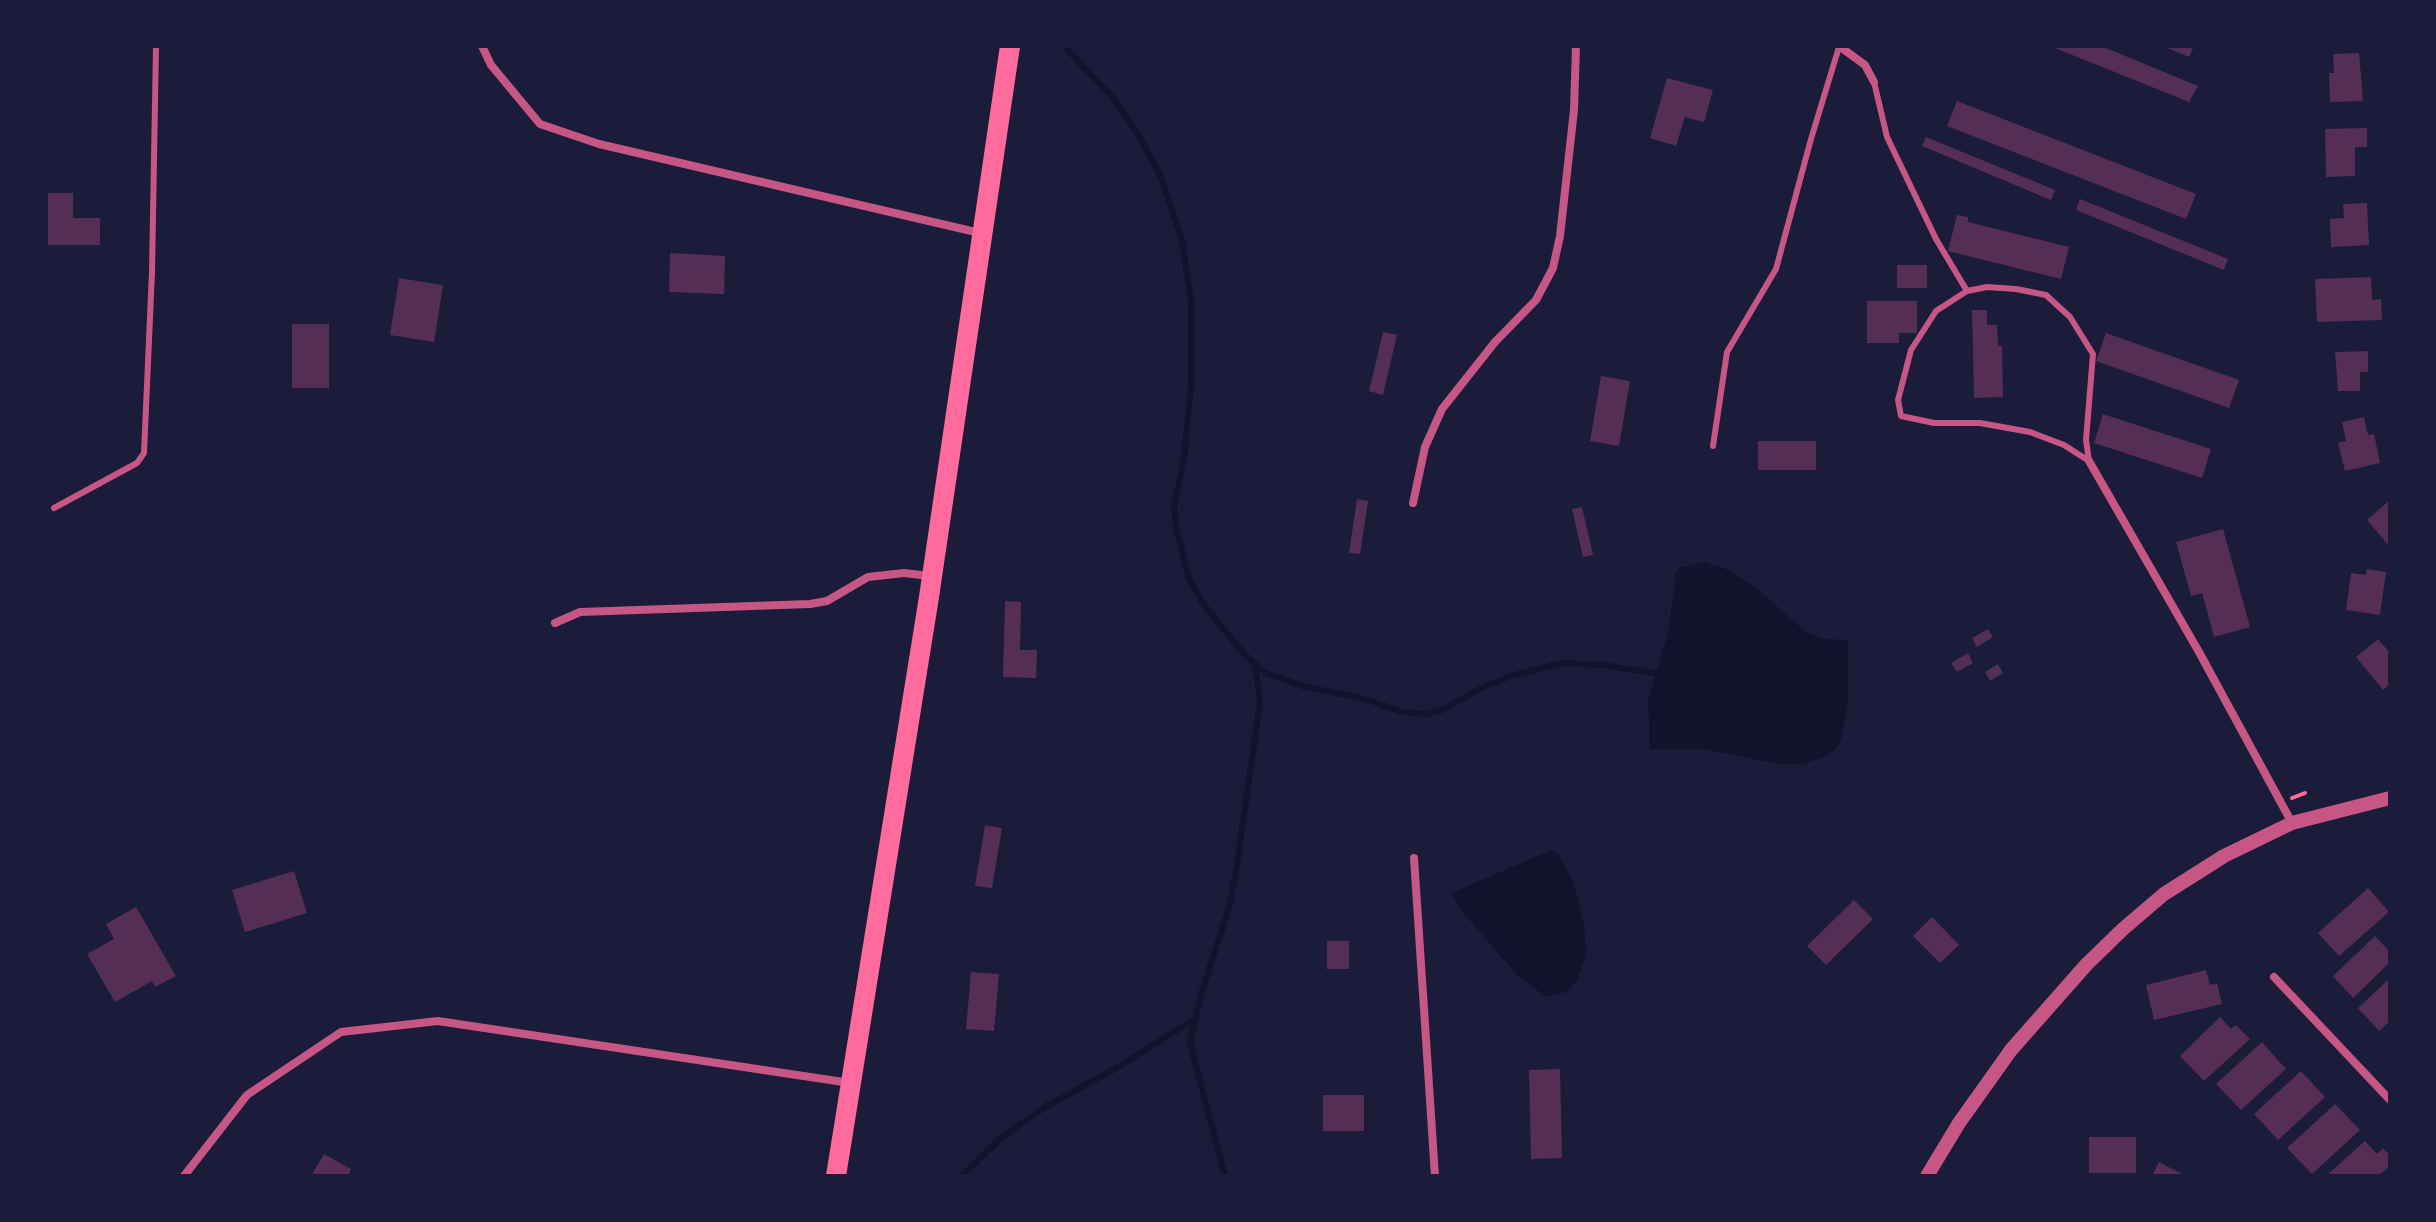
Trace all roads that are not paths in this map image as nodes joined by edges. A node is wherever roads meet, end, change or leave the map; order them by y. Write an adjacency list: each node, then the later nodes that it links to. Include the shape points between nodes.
1 (156, 46): 12 (lane, via 144,453 137,463)
2 (482, 46): 7 (street, via 491,65 540,124 599,144)
3 (1010, 46): 7 (main road)
4 (1576, 46): 11 (street, via 1574,110 1553,268 1536,300 1442,409 1425,447)
5 (1839, 46): 6 (street, via 1865,65); 9 (lane, via 1776,269 1727,352)
6 (1874, 82): 8 (lane, via 1887,137)
7 (981, 233): 13 (main road)
8 (1967, 291): 10 (lane, via 1987,287 2046,295 2070,317 2093,354); 10 (lane, via 1936,311 1911,350 1898,400 1901,416 2030,432)
9 (1713, 446)
10 (2089, 461): 16 (street)
11 (1413, 503)
12 (54, 508)
13 (930, 576): 14 (street, via 868,577 827,601 810,604 580,612); 19 (main road)
14 (555, 623)
15 (2390, 798): 16 (street)
16 (2292, 823): 24 (street, via 2194,874 2123,929 2011,1050)
17 (1414, 858): 23 (street)
18 (2274, 977): 20 (street)
19 (850, 1084): 21 (street, via 438,1021 341,1032 247,1095); 22 (main road)
20 (2390, 1100)
21 (184, 1176)
22 (836, 1176)
23 (1435, 1176)
24 (1927, 1176)

